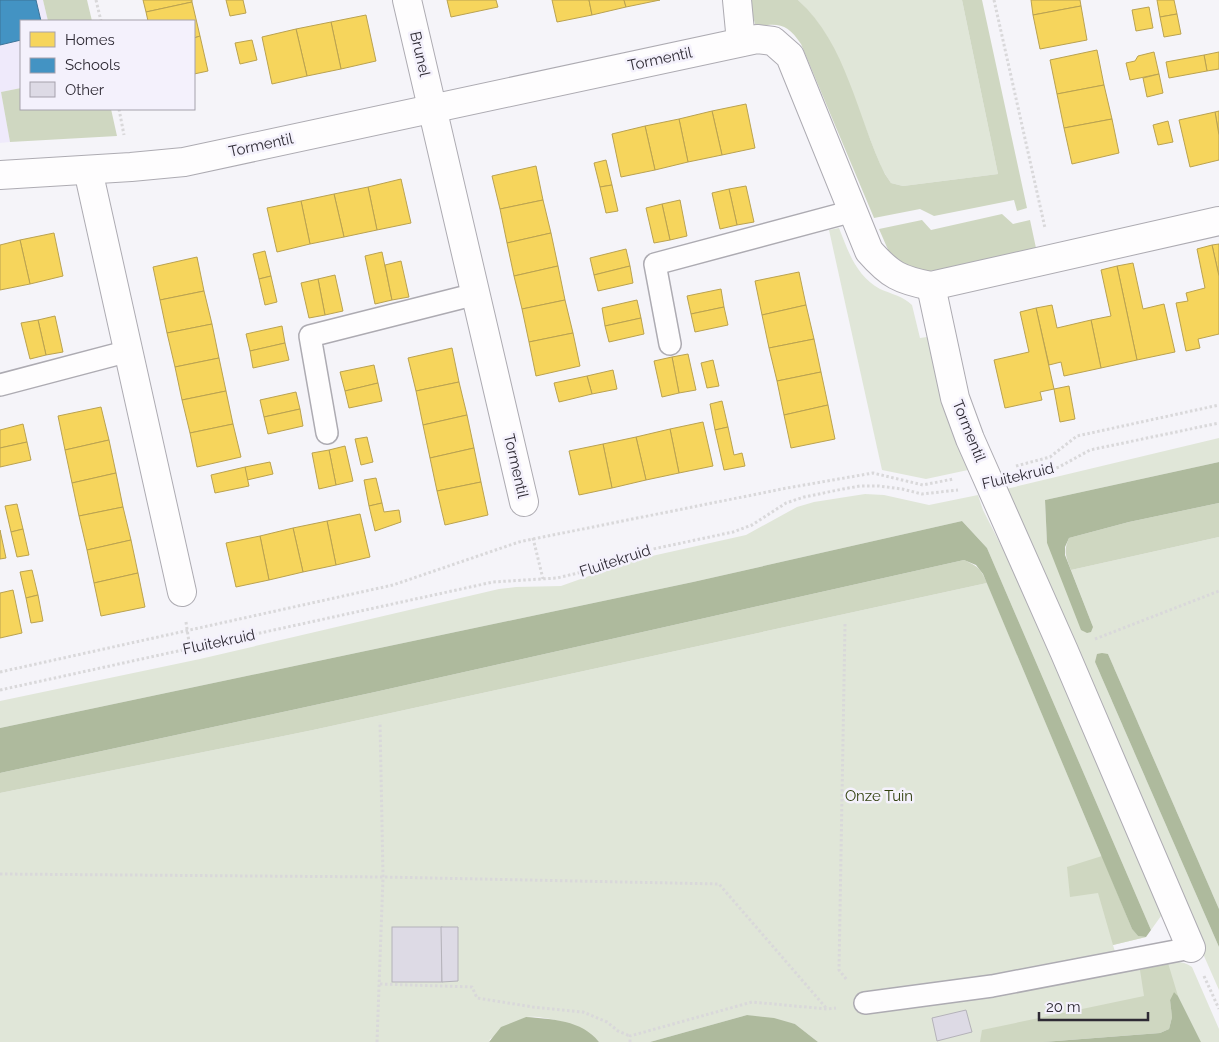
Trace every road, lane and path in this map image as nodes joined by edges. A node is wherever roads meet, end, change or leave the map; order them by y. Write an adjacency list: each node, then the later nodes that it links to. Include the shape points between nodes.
1 (96, 0): 5 (path)
2 (407, 0): 7 (street, Brunel)
3 (737, 0): 6 (street)
4 (994, 0): 12 (path)
5 (100, 20)
6 (741, 42): 7 (street, Tormentil); 10 (street, Tormentil, via 773,41 790,56)
7 (432, 108): 8 (street, Tormentil, via 184,162); 14 (street, Tormentil)
8 (88, 170): 9 (street, Tormentil); 16 (street)
9 (0, 175)
10 (853, 212): 13 (street, Tormentil, via 869,251 882,266 906,281); 15 (lane, via 655,264)
11 (1219, 221): 12 (street, Tormentil)
12 (1052, 258): 13 (street, Tormentil)
13 (931, 286): 21 (street, Tormentil, via 955,398 970,439)
14 (476, 294): 20 (lane, via 310,336); 23 (street, Tormentil)
15 (670, 344)
16 (129, 351): 17 (lane); 27 (street)
17 (0, 385)
18 (1219, 405): 21 (path, via 1077,436 1050,458)
19 (1219, 423): 21 (path, Fluitekruid, via 1090,450 1040,474)
20 (327, 433)
21 (1000, 476): 25 (path, Fluitekruid, via 922,494 860,486 804,496 733,532 648,549 578,573); 29 (street, Tormentil, via 1028,569)
22 (956, 478): 24 (path, via 923,485 873,473)
23 (524, 502): 24 (path, Tormentil)
24 (533, 539): 25 (path, Tormentil); 30 (path, via 393,585)
25 (543, 579): 31 (path, Fluitekruid, via 492,582)
26 (1219, 591): 29 (path)
27 (182, 592)
28 (845, 624): 37 (path, via 839,970)
29 (1064, 651): 35 (street)
30 (0, 672)
31 (0, 690)
32 (380, 722): 34 (path)
33 (0, 874): 34 (path)
34 (383, 877): 36 (path); 38 (path, via 719,884)
35 (1191, 948): 37 (lane, via 992,986)
36 (380, 984): 39 (path, via 472,987 477,998 583,1012); 40 (path)
37 (865, 1003): 38 (path)
38 (827, 1009): 39 (path, via 752,1002)
39 (630, 1036): 41 (path)
40 (378, 1042)
41 (630, 1042)

